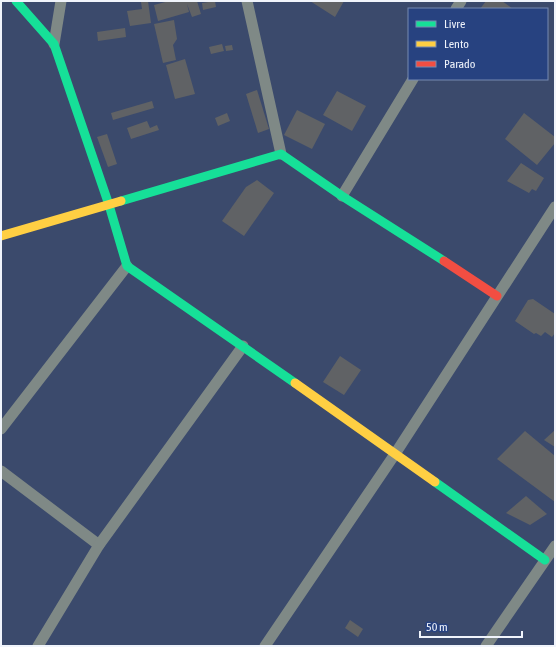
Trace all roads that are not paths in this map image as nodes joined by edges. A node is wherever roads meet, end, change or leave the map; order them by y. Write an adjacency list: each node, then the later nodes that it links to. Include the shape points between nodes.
1 (16, 1): 4 (street)
2 (61, 1): 4 (street)
3 (247, 1): 6 (street)
4 (54, 44): 8 (street)
5 (412, 80): 7 (street)
6 (281, 154): 7 (street); 8 (street)
7 (342, 196): 12 (street)
8 (109, 204): 10 (street); 11 (street)
9 (555, 207): 12 (street)
10 (1, 236)
11 (127, 266): 13 (street); 14 (street)
12 (497, 296): 15 (street)
13 (243, 346): 15 (street); 17 (street)
14 (1, 429)
15 (395, 454): 19 (street); 21 (street)
16 (1, 471): 17 (street)
17 (99, 545): 20 (street)
18 (555, 546): 19 (street)
19 (545, 560): 22 (street)
20 (38, 646)
21 (265, 646)
22 (486, 646)

